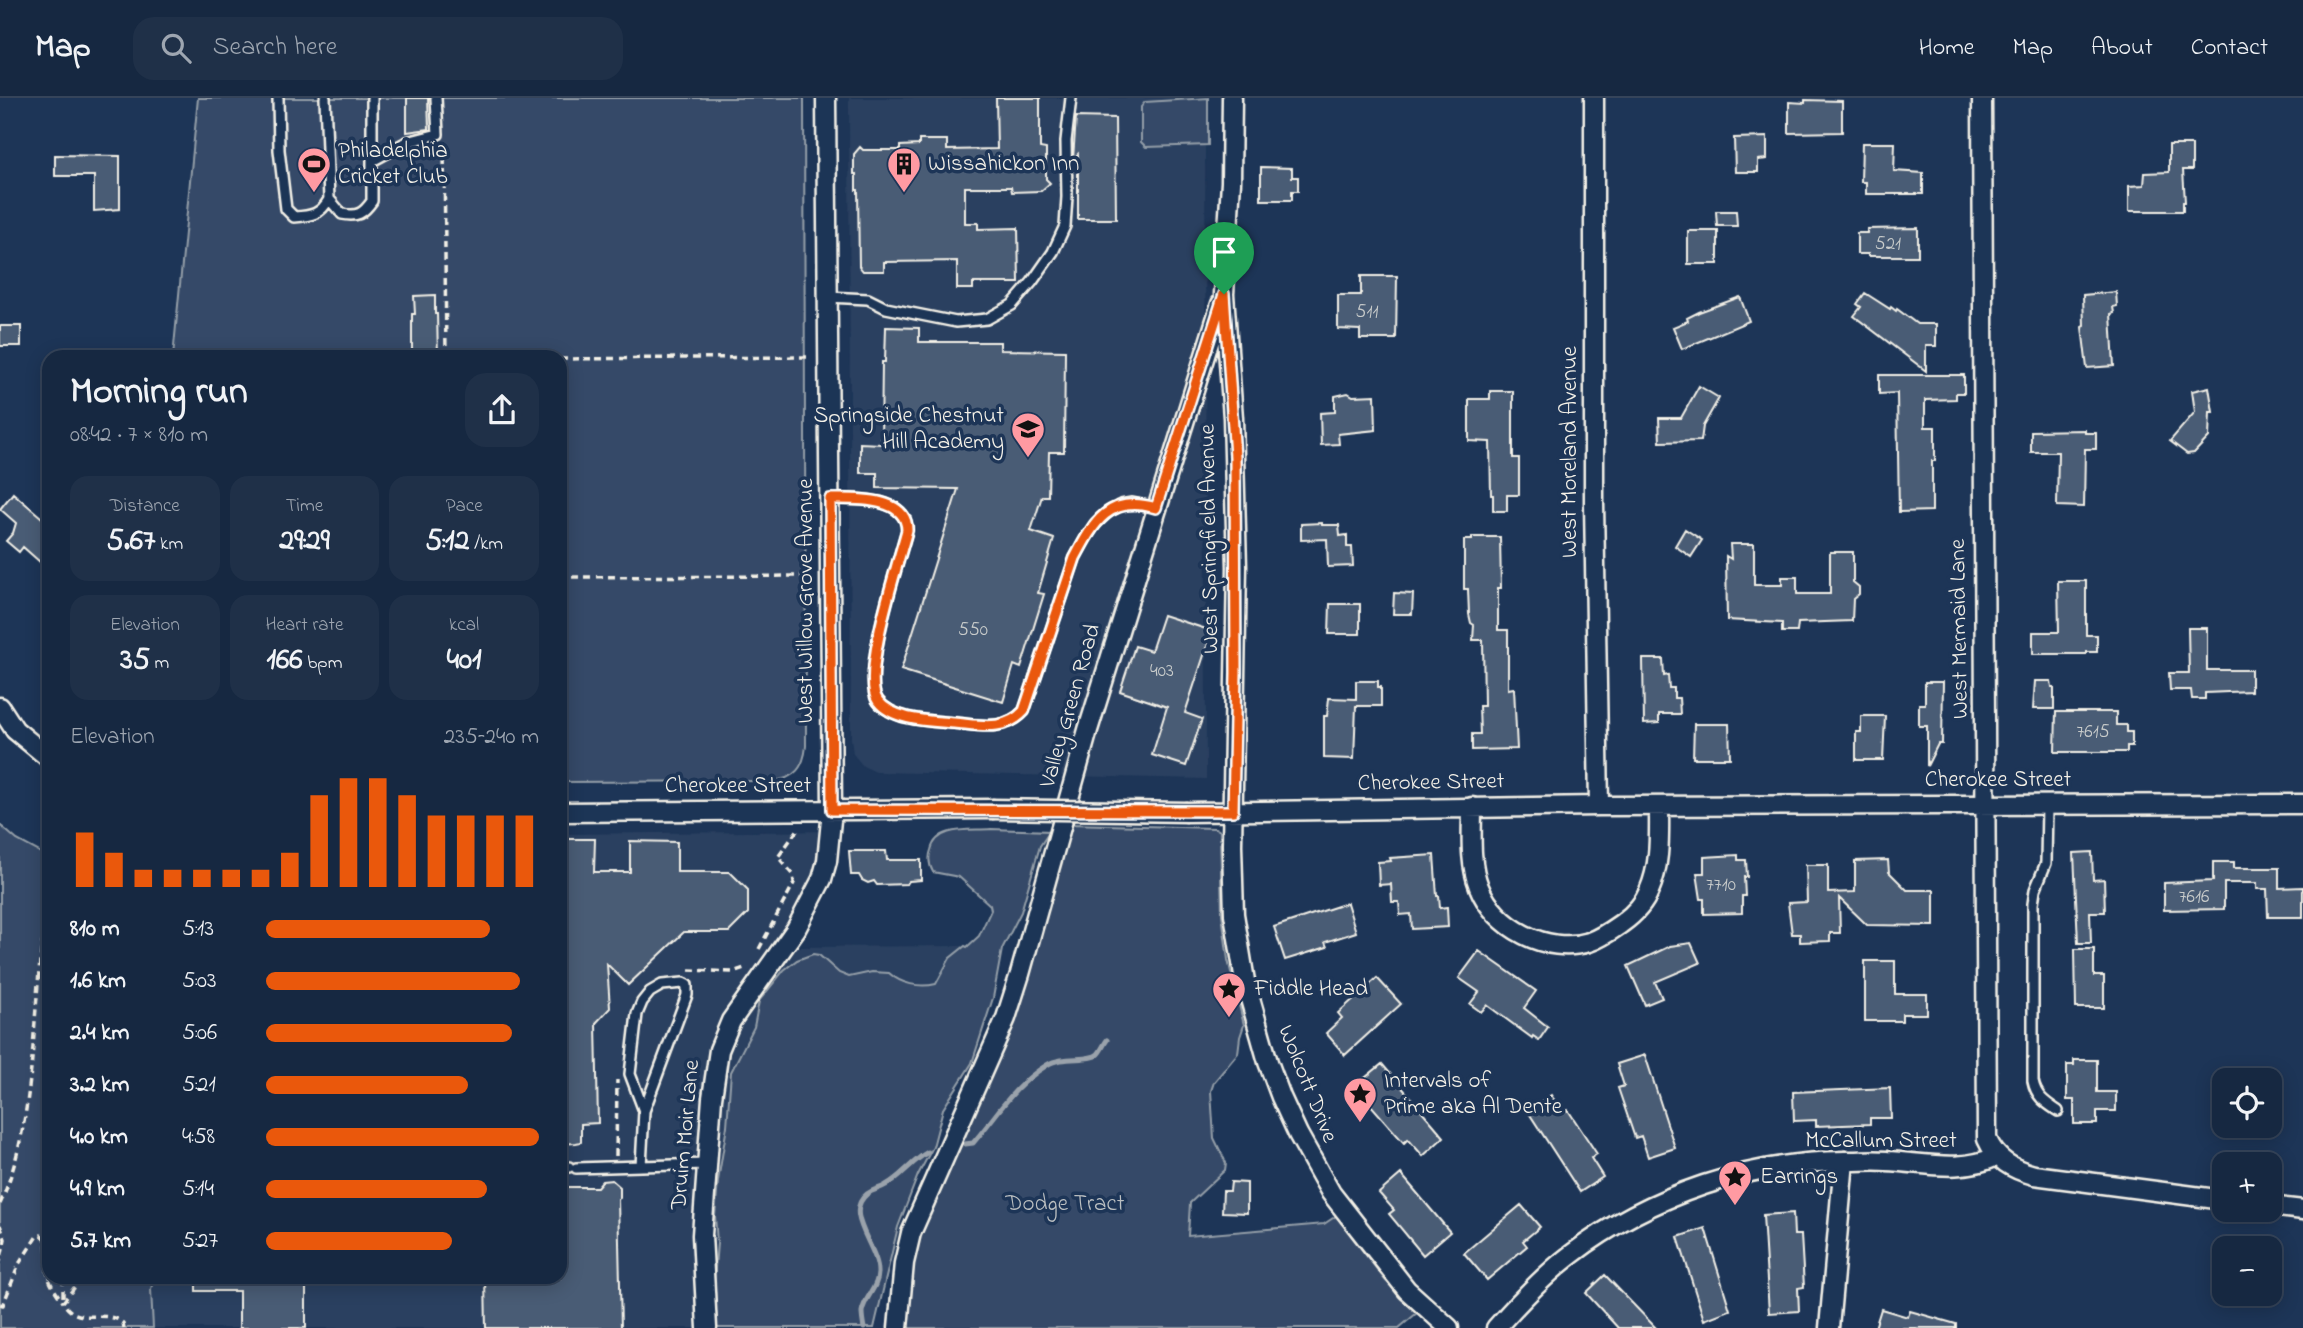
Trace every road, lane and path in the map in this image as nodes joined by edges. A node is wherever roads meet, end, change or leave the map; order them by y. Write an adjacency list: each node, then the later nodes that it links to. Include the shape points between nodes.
1 (278, 98): 12 (lane, via 286,209 295,216 310,216 323,210)
2 (326, 98): 12 (lane)
3 (372, 98): 11 (lane)
4 (436, 98): 10 (lane)
5 (826, 98): 14 (street, West Willow Grove Avenue)
6 (1071, 98): 14 (lane, via 1065,226 1046,262 1012,305 987,319 957,323 886,308 868,299)
7 (1232, 98): 13 (street, West Springfield Avenue)
8 (1594, 98): 26 (street, West Moreland Avenue)
9 (1982, 98): 28 (street, West Mermaid Lane)
10 (438, 134): 11 (lane, via 407,142); 15 (path, via 444,134)
11 (372, 161): 12 (lane, via 372,201 365,212 355,217 342,214)
12 (329, 199)
13 (1224, 294): 19 (street, Valley Green Road); 31 (street, West Springfield Avenue, via 1235,457)
14 (828, 297): 18 (street, West Willow Grove Avenue)
15 (446, 350)
16 (807, 357): 17 (path)
17 (567, 359)
18 (830, 499): 19 (lane, via 887,505 903,514 907,522 874,662 873,685 879,703 904,716 997,726 1024,711 1075,558 1095,524 1121,505); 30 (street, West Willow Grove Avenue)
19 (1156, 508): 57 (street, Valley Green Road, via 1006,1018 911,1233)
20 (809, 576): 21 (path)
21 (567, 577)
22 (0, 707): 23 (street, via 15,730)
23 (42, 752)
24 (2303, 804): 25 (street, Cherokee Street)
25 (2047, 805): 28 (street, Cherokee Street); 37 (lane, via 2046,863 2033,904 2032,1081 2041,1099)
26 (1599, 806): 27 (street, Cherokee Street); 29 (street, Cherokee Street)
27 (1659, 806): 28 (street, Cherokee Street); 29 (street, via 1659,855 1649,892 1639,908 1590,942 1568,945 1529,937 1487,901 1474,870)
28 (1986, 806): 38 (street, West Mermaid Lane, via 1986,1130)
29 (1472, 807): 31 (street, Cherokee Street)
30 (832, 810): 31 (street, Cherokee Street, bridge); 32 (street, Cherokee Street); 40 (street, Druim Moir Lane, via 822,879 796,929 724,1036 715,1073)
31 (1233, 811): 58 (street, Wolcott Drive, via 1234,914 1243,974 1281,1097 1315,1167 1347,1217 1407,1290)
32 (567, 812)
33 (801, 826): 34 (path)
34 (778, 857)
35 (42, 941): 44 (path, via 29,1090 15,1164)
36 (644, 1111): 36 (lane, via 687,995 683,983 662,985 650,992 637,1014 630,1074); 41 (lane)
37 (2058, 1111)
38 (1997, 1156): 39 (street, McCallum Street, via 1972,1165 1947,1166); 43 (street, via 2034,1175)
39 (1844, 1161): 59 (street, McCallum Street, via 1777,1167 1740,1176 1693,1190 1621,1221 1546,1276); 60 (street)
40 (706, 1164): 41 (lane); 56 (street, Druim Moir Lane, via 702,1235)
41 (641, 1166): 42 (lane)
42 (569, 1167)
43 (2212, 1198)
44 (0, 1204)
45 (2282, 1207): 46 (street)
46 (2303, 1210)
47 (0, 1226): 49 (path, via 5,1239)
48 (42, 1235): 54 (path, via 19,1264 7,1298)
49 (0, 1262)
50 (50, 1284): 53 (path)
51 (63, 1284): 53 (path)
52 (77, 1284): 53 (path)
53 (63, 1302): 55 (path, via 76,1317 115,1317)
54 (0, 1304)
55 (124, 1328)
56 (706, 1328)
57 (898, 1328)
58 (1449, 1328)
59 (1496, 1328)
60 (1829, 1328)

